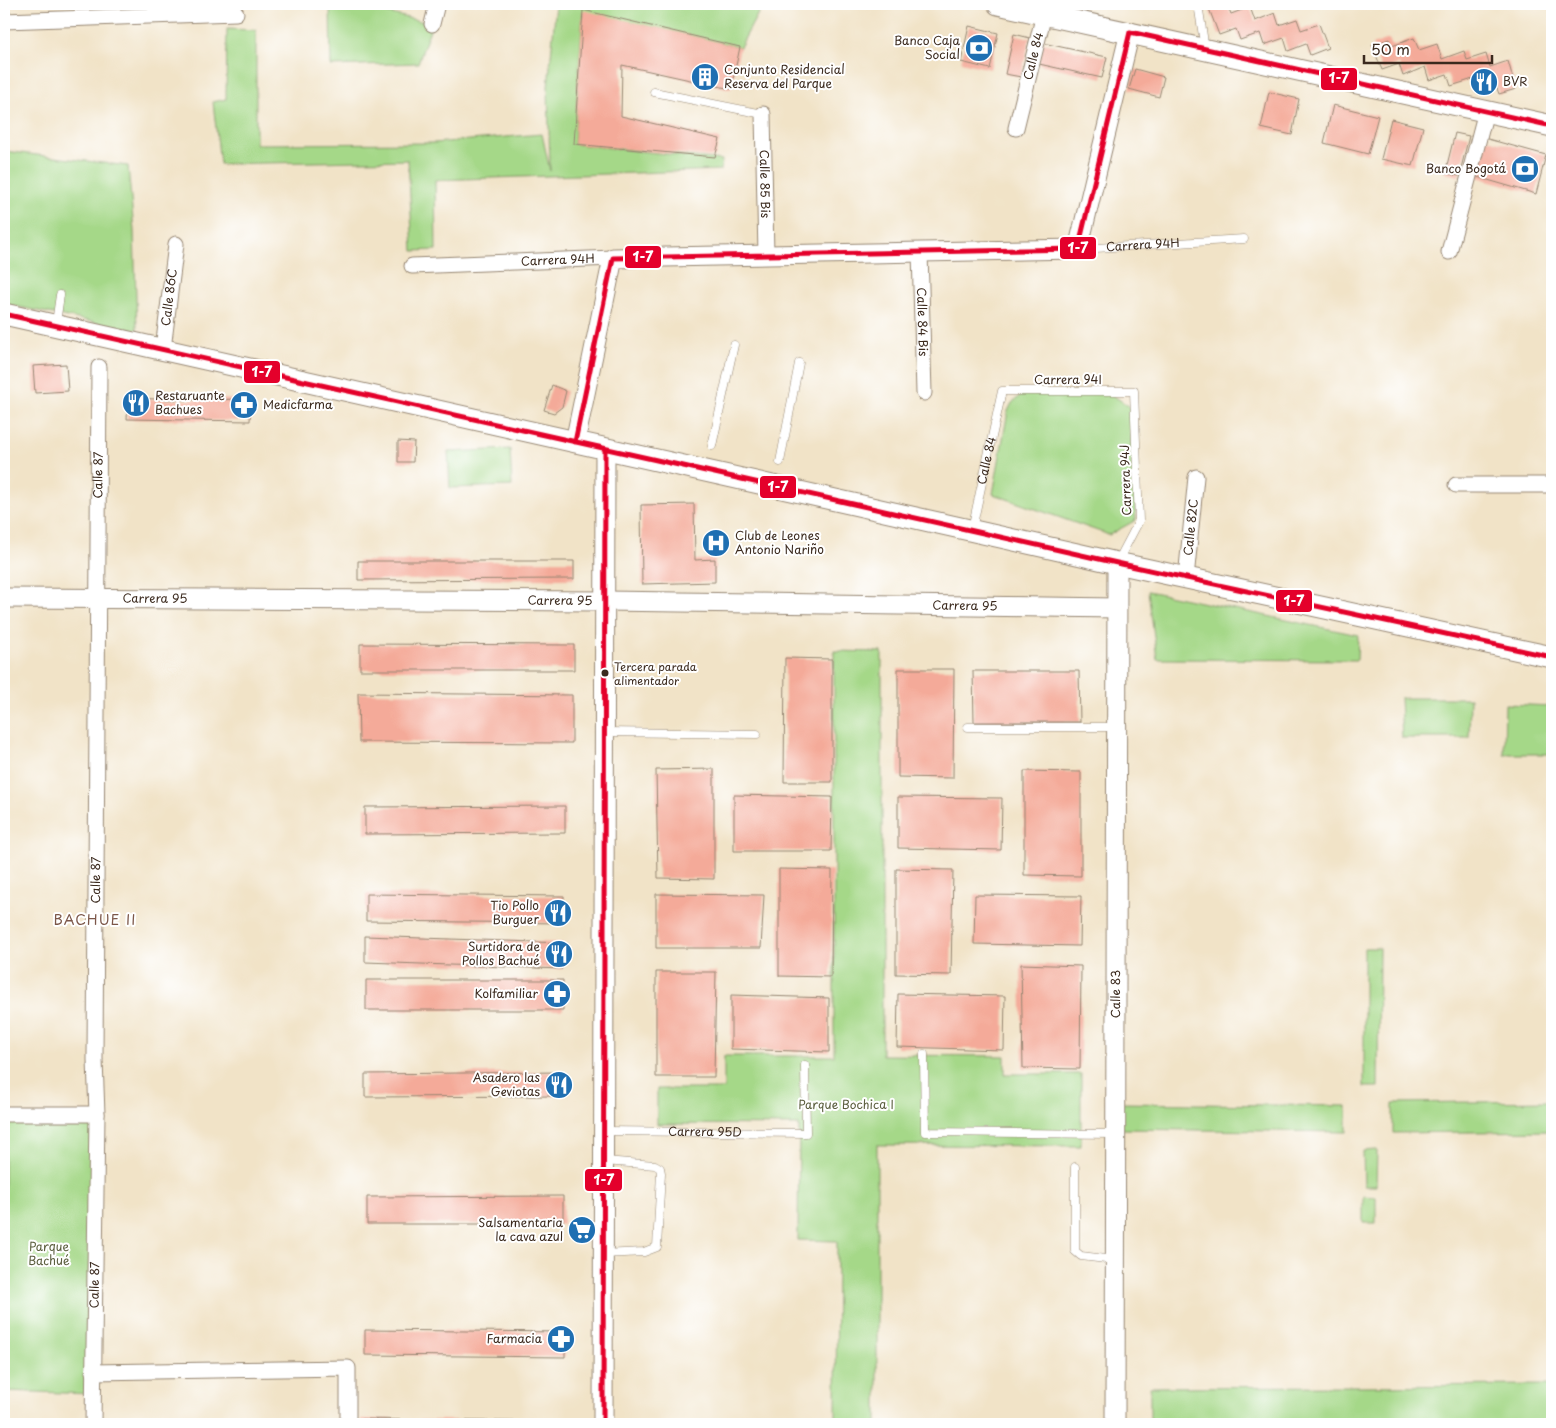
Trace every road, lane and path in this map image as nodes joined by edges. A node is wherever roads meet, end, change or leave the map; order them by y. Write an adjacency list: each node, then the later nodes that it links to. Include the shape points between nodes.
1 (60, 4): 7 (street)
2 (437, 4): 9 (street)
3 (1002, 4): 6 (main road)
4 (1198, 4): 11 (lane)
5 (236, 13): 7 (street)
6 (1044, 14): 10 (main road); 16 (street, Calle 84)
7 (56, 19): 8 (street)
8 (4, 21)
9 (432, 24)
10 (1130, 32): 11 (main road); 19 (street)
11 (1205, 49): 13 (main road)
12 (654, 92): 14 (lane)
13 (1486, 111): 15 (main road); 21 (street)
14 (763, 114): 22 (street, Calle 85 Bis)
15 (1552, 126)
16 (1016, 128)
17 (1244, 239): 19 (lane, Carrera 94H)
18 (176, 244): 29 (street, Calle 86C)
19 (1078, 249): 20 (street, Carrera 94H)
20 (920, 252): 22 (street, Carrera 94H); 34 (street, Calle 84 Bis)
21 (1449, 252)
22 (766, 255): 23 (street, Carrera 94H)
23 (613, 258): 24 (street, Carrera 94H); 35 (street)
24 (412, 266)
25 (60, 296): 27 (lane)
26 (4, 314): 27 (main road)
27 (56, 325): 29 (main road)
28 (734, 345): 36 (lane)
29 (163, 349): 35 (main road)
30 (799, 363): 38 (lane)
31 (99, 367): 46 (street, Calle 87)
32 (1002, 391): 33 (lane, Carrera 94I); 42 (lane, Calle 84)
33 (1134, 391): 43 (lane, Carrera 94J, via 1139,521)
34 (924, 393)
35 (575, 442): 37 (main road)
36 (712, 446)
37 (605, 449): 42 (main road); 47 (street)
38 (780, 462)
39 (1196, 476): 44 (street, Calle 82C)
40 (1456, 485): 41 (street)
41 (1552, 485)
42 (971, 530): 43 (main road)
43 (1117, 563): 44 (main road); 48 (street, Calle 83)
44 (1186, 578): 49 (main road)
45 (4, 598): 46 (street, Carrera 95)
46 (97, 599): 47 (street, Carrera 95); 57 (street, Calle 87)
47 (605, 600): 48 (street, Carrera 95); 52 (street)
48 (1117, 608): 51 (street, Calle 83)
49 (1552, 657)
50 (968, 727): 51 (lane)
51 (1117, 727): 59 (street, Calle 83)
52 (605, 732): 53 (lane); 58 (street)
53 (757, 734)
54 (924, 1054): 59 (lane, via 925,1132)
55 (805, 1065): 58 (lane, Carrera 95D, via 806,1133)
56 (4, 1114): 57 (street)
57 (97, 1114): 64 (street, Calle 87)
58 (604, 1132): 60 (street)
59 (1116, 1134): 63 (street, Calle 83)
60 (604, 1161): 62 (street); 62 (lane, via 656,1165 661,1173 657,1247 644,1252)
61 (1076, 1167): 63 (lane, via 1075,1251 1081,1256)
62 (604, 1254): 67 (street)
63 (1115, 1260): 68 (street, Calle 83)
64 (93, 1372): 65 (street, Calle 87); 66 (street, via 348,1368)
65 (93, 1424)
66 (348, 1424)
67 (603, 1424)
68 (1115, 1424)

